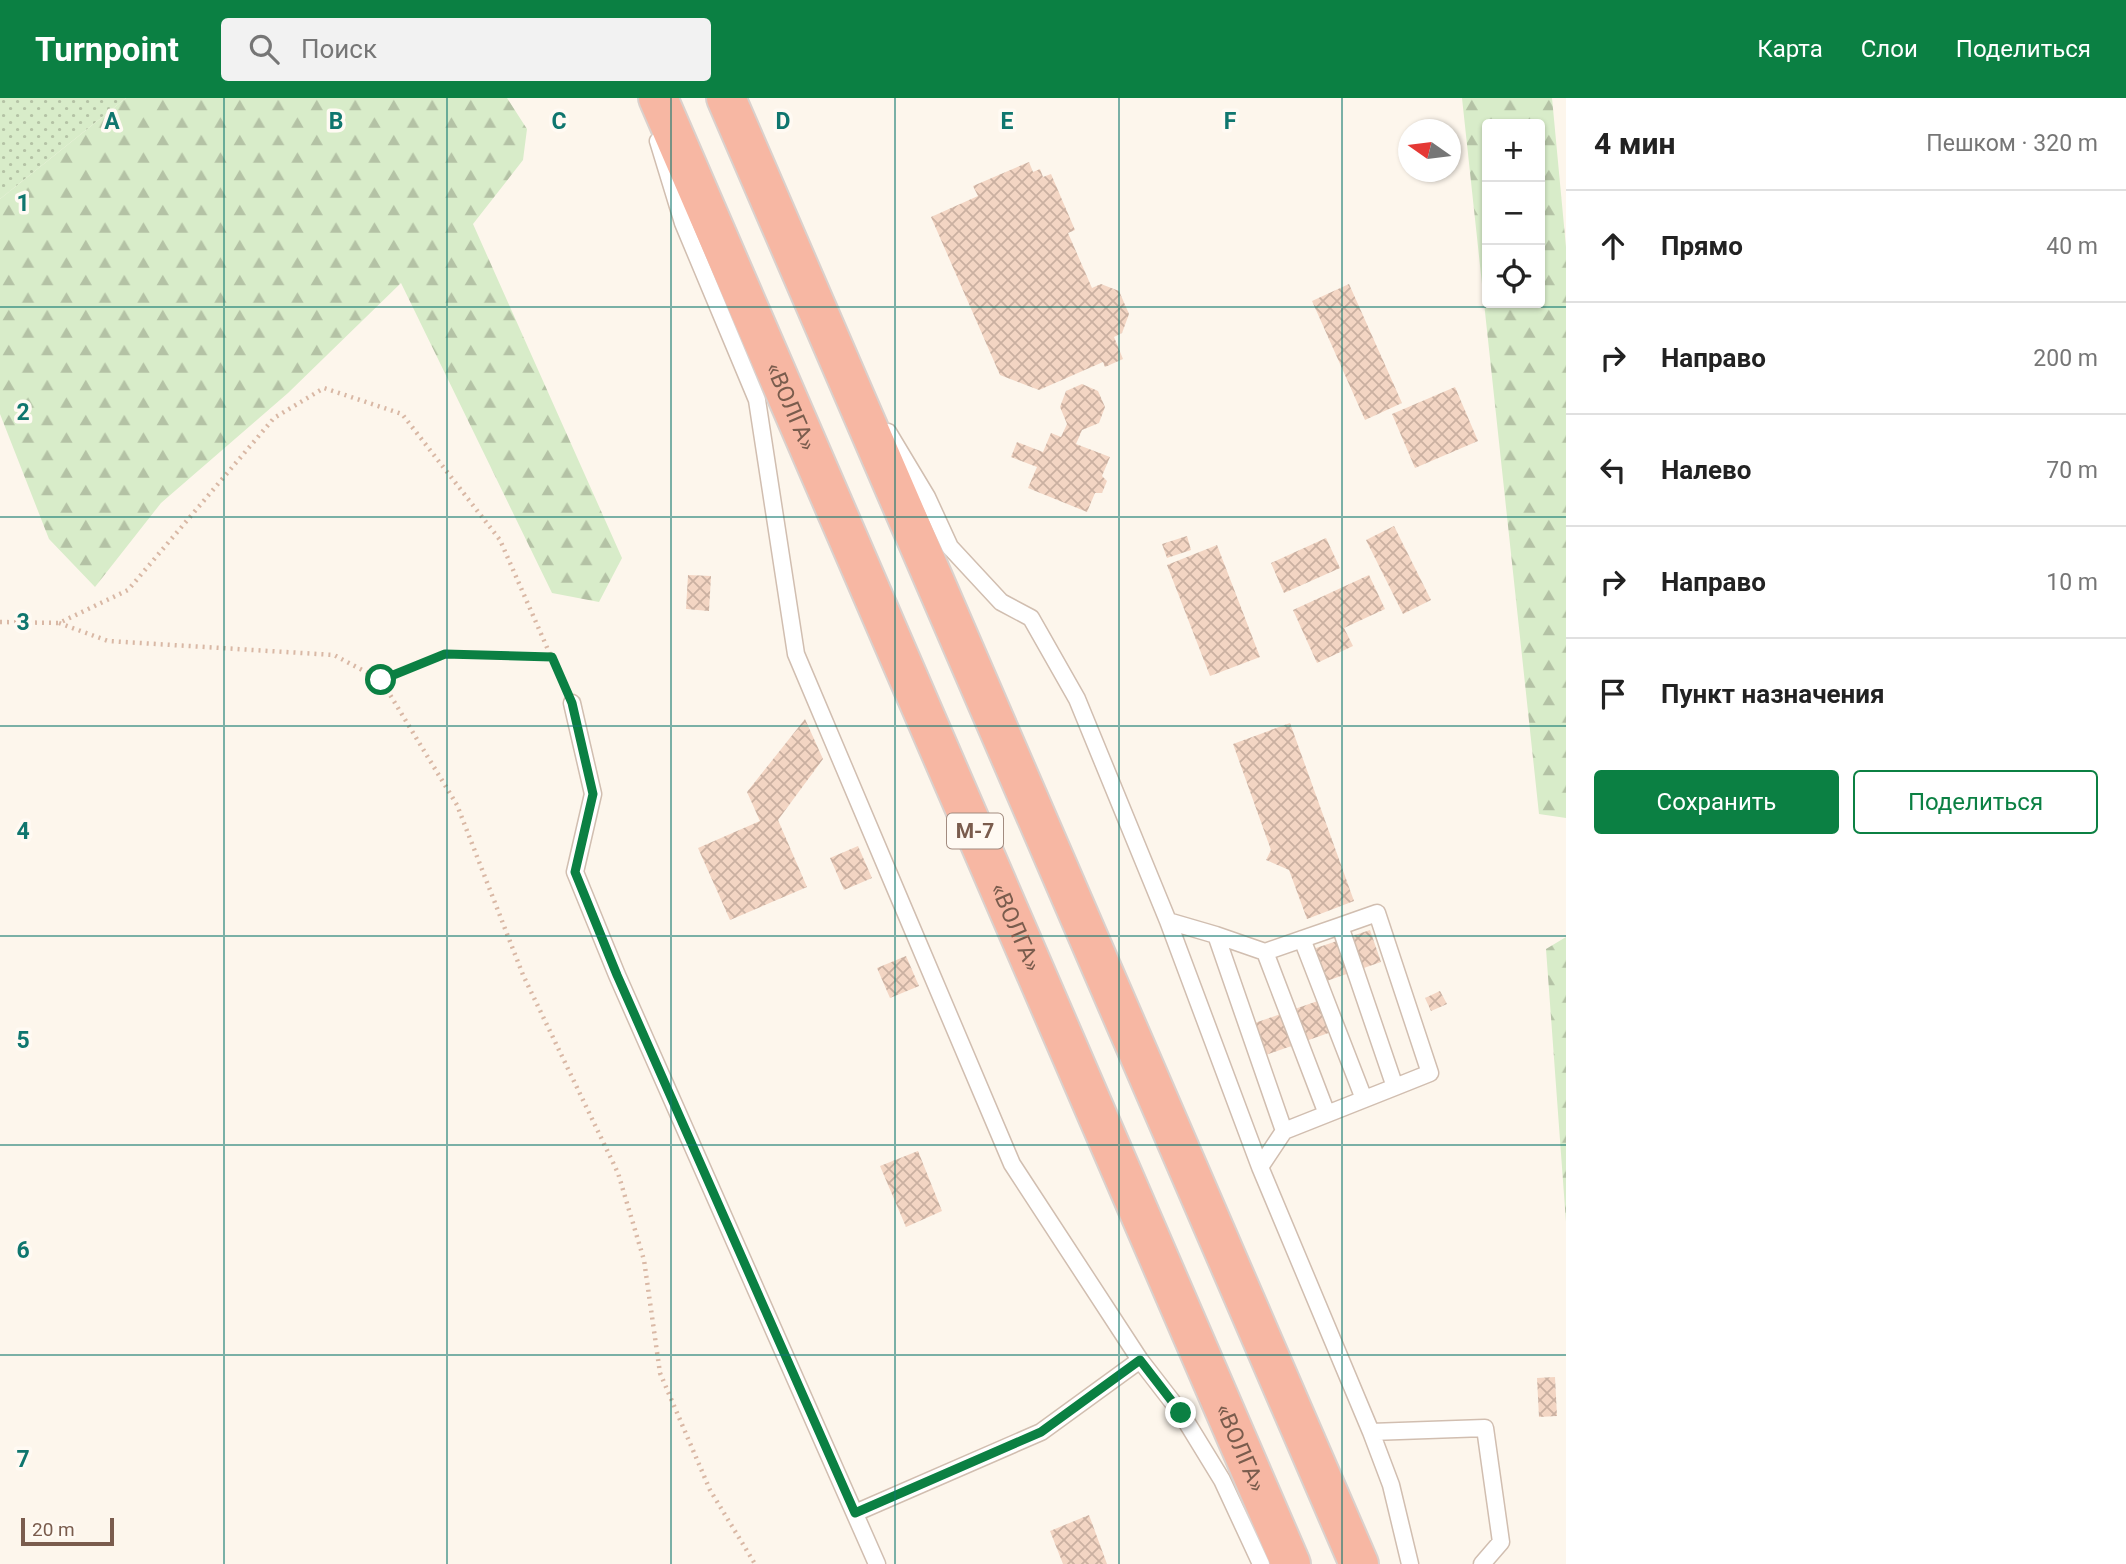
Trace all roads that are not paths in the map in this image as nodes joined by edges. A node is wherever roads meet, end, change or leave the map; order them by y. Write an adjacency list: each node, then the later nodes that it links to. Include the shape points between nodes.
1 (645, 98): 16 (lane, via 683,223 757,400 796,654 1012,1164)
2 (658, 98): 21 (highway, «ВОЛГА» / М-7)
3 (726, 98): 4 (highway, М-7)
4 (819, 316): 6 (lane, via 927,497 950,547 1001,602 1031,618 1077,699); 22 (highway, М-7)
5 (572, 703): 18 (lane, via 593,794 575,872)
6 (1168, 921): 8 (lane); 15 (lane)
7 (1340, 926): 9 (lane); 11 (lane); 11 (lane, via 1377,913 1430,1073)
8 (1216, 935): 10 (lane); 14 (lane)
9 (1302, 939): 10 (lane); 12 (lane)
10 (1265, 952): 13 (lane)
11 (1395, 1087): 12 (lane)
12 (1364, 1099): 13 (lane)
13 (1327, 1114): 14 (lane)
14 (1284, 1131): 15 (lane)
15 (1260, 1167): 17 (lane)
16 (1140, 1360): 18 (lane, via 1041,1432); 20 (lane, via 1181,1413 1222,1480)
17 (1371, 1432): 23 (lane, via 1391,1485); 24 (lane, via 1485,1428 1501,1542)
18 (855, 1513): 19 (lane)
19 (877, 1564)
20 (1261, 1564)
21 (1292, 1564)
22 (1359, 1564)
23 (1410, 1564)
24 (1482, 1564)

